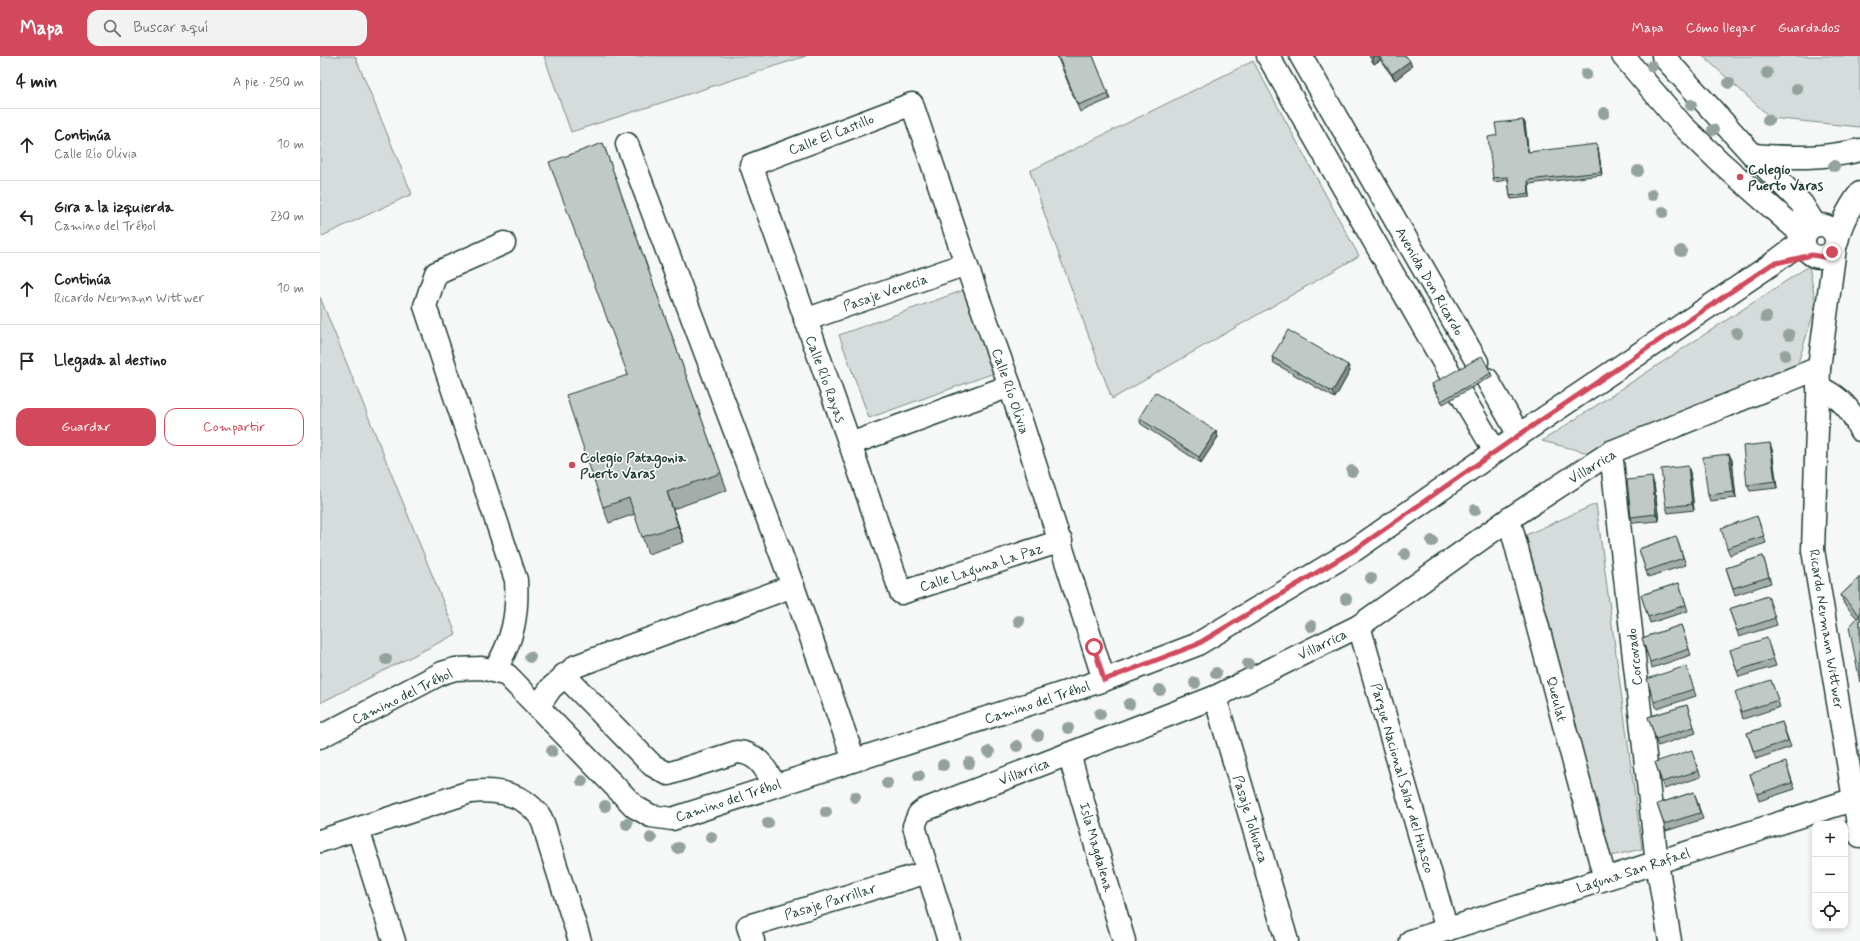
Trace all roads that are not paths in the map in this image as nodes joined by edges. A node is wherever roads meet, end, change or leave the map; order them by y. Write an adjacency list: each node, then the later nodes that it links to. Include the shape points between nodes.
1 (1293, 56): 5 (street, Avenida Don Ricardo)
2 (1301, 56): 12 (street, Avenida Don Ricardo)
3 (1623, 56): 14 (street, via 1687,130 1735,176)
4 (1663, 56): 9 (street)
5 (1272, 62): 13 (street, Avenida Don Ricardo)
6 (912, 104): 10 (street, Calle El Castillo); 16 (street, Calle Río Olivia)
7 (627, 144): 27 (street)
8 (1860, 150): 9 (street, via 1815,158)
9 (1753, 155): 14 (street, via 1802,204)
10 (751, 165): 17 (street, Calle Río Rayas)
11 (1860, 193): 14 (street, via 1838,214)
12 (1384, 200): 13 (street); 21 (street, Avenida Don Ricardo)
13 (1360, 216): 23 (street, Avenida Don Ricardo)
14 (1818, 241): 18 (street, Ricardo Neumann Wittwer, via 1828,301); 21 (street, Camino del Trébol, via 1772,264)
15 (504, 243): 30 (street, via 436,273 425,306 516,580 514,624 510,640)
16 (966, 264): 17 (street, Pasaje Venecia); 19 (street, Calle Río Olivia)
17 (805, 320): 22 (street, Calle Río Rayas)
18 (1819, 377): 20 (street, via 1831,393 1851,411); 24 (street, Villarrica); 39 (street, Ricardo Neumann Wittwer, via 1813,550)
19 (1010, 386): 22 (street); 26 (street, Calle Río Olivia)
20 (1860, 430)
21 (1519, 435): 23 (street, Camino del Trébol)
22 (850, 444): 28 (street, Calle Río Rayas)
23 (1495, 451): 32 (street, Camino del Trébol, via 1356,549 1196,645)
24 (1611, 452): 25 (street, Villarrica); 43 (street, Corcovado)
25 (1509, 519): 29 (street, Villarrica); 45 (street, Queulat)
26 (1061, 541): 28 (street, Calle Laguna La Paz); 32 (street, Calle Río Olivia)
27 (793, 586): 31 (street, via 576,666); 37 (street)
28 (901, 593)
29 (1359, 626): 33 (street, Villarrica); 46 (street, Parque Nacional Salar del Huasco)
30 (495, 670): 34 (street, Camino del Trébol, via 507,675); 35 (street, Camino del Trébol, via 468,667 442,673)
31 (564, 676): 34 (street, via 551,688); 38 (street, via 652,766 668,774 737,752 749,752 765,767)
32 (1104, 680): 37 (street, Camino del Trébol)
33 (1215, 696): 36 (street, Villarrica); 52 (street, Pasaje Tolhuaca)
34 (538, 707): 38 (street, Camino del Trébol, via 634,807 651,816 672,819)
35 (320, 738)
36 (1069, 754): 44 (street, Villarrica, via 919,814 914,826); 51 (street, Isla Magdalena)
37 (854, 760): 38 (street, Camino del Trébol)
38 (775, 785)
39 (1857, 798): 41 (street, Ricardo Neumann Wittwer); 43 (street, Laguna San Rafael)
40 (358, 829): 42 (street); 47 (street); 48 (street, via 470,792 485,790 515,796 540,817)
41 (1860, 836)
42 (320, 841)
43 (1657, 863): 45 (street, Laguna San Rafael); 54 (street, Corcovado)
44 (928, 872): 49 (street, Pasaje Parrillar, via 748,926); 50 (street, Villarrica)
45 (1604, 879): 46 (street, Laguna San Rafael)
46 (1448, 930): 53 (street, Laguna San Rafael)
47 (394, 941)
48 (580, 941)
49 (753, 941)
50 (949, 941)
51 (1124, 941)
52 (1287, 941)
53 (1411, 941)
54 (1670, 941)

